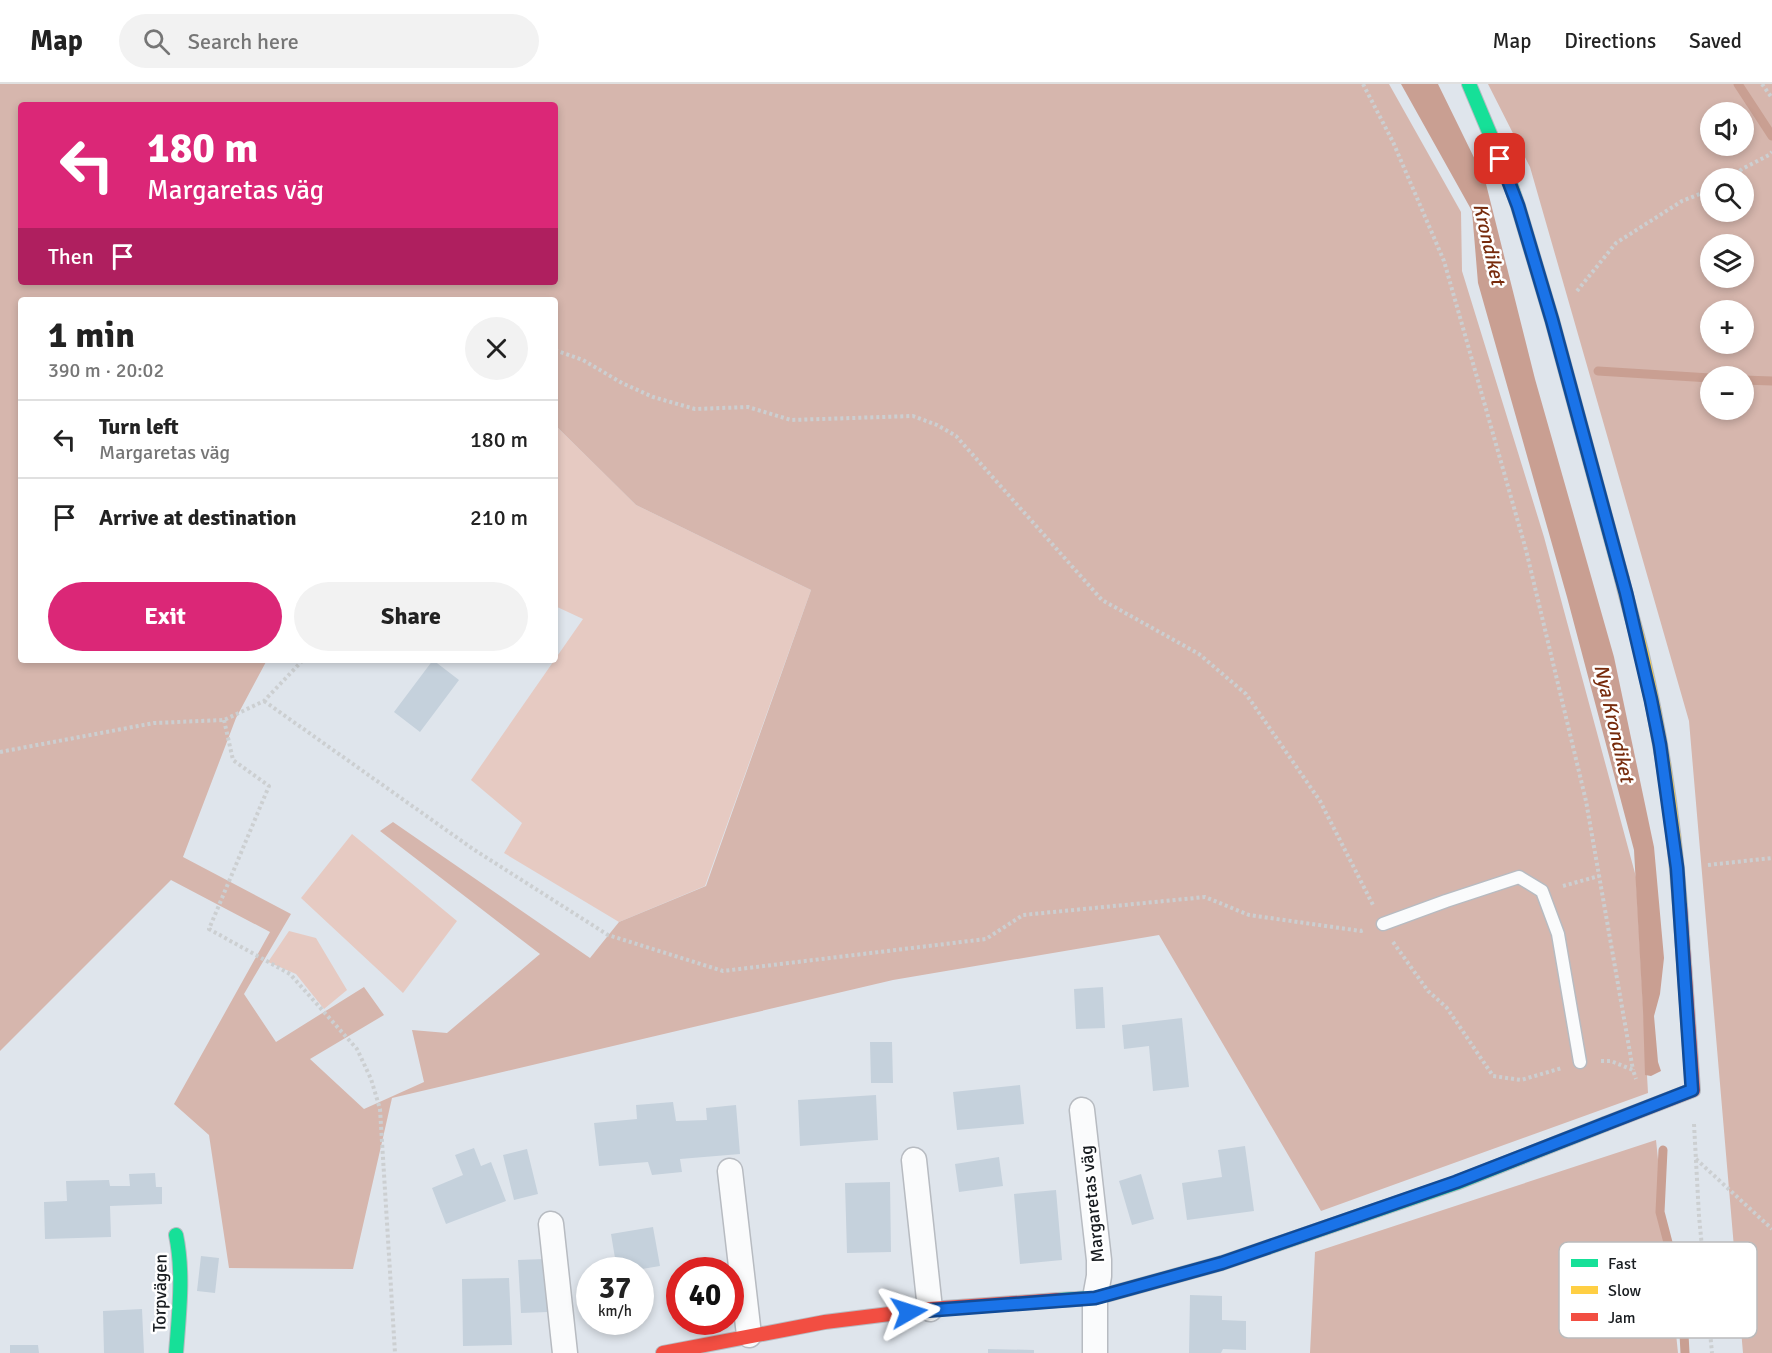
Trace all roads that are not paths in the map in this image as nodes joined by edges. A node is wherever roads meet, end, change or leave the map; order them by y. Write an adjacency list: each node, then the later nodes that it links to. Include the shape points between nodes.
1 (1469, 84): 9 (street, via 1511,187 1552,320 1642,655 1660,745 1677,868 1692,1090 1456,1182 1233,1259)
2 (1383, 924): 3 (lane, via 1519,878 1542,891 1558,934)
3 (1580, 1062)
4 (1082, 1110): 9 (street, Margaretas väg, via 1099,1260)
5 (914, 1160): 10 (street)
6 (730, 1171): 11 (street)
7 (551, 1224): 13 (street)
8 (176, 1235): 12 (street, Torpvägen, via 181,1274)
9 (1095, 1298): 10 (street); 15 (street, Margaretas väg)
10 (930, 1309): 11 (street)
11 (749, 1335): 14 (street)
12 (176, 1353)
13 (565, 1353)
14 (663, 1353)
15 (1095, 1353)

